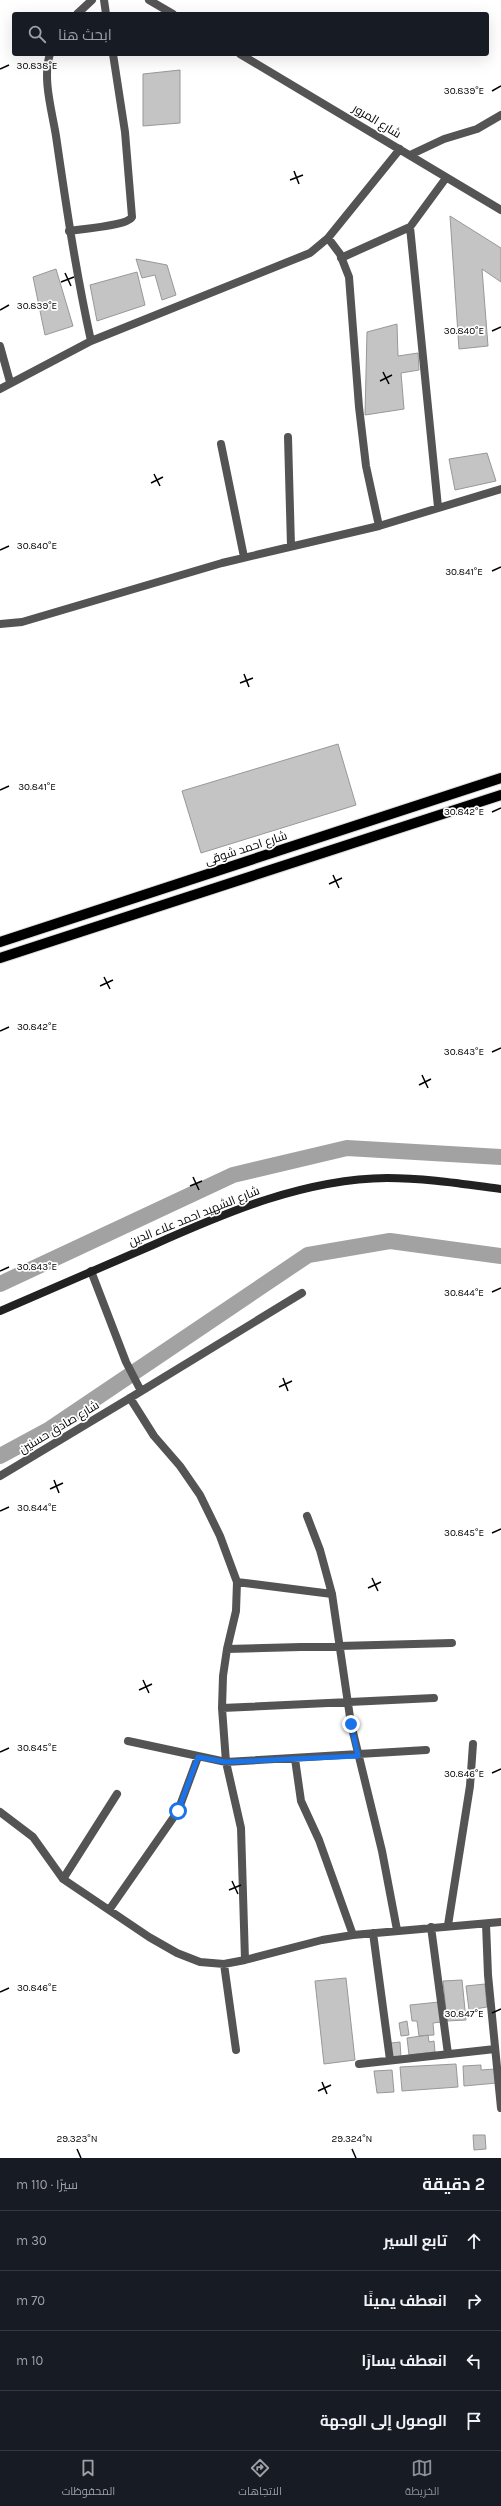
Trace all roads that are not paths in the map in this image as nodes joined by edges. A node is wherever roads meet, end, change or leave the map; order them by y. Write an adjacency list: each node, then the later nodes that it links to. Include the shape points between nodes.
1 (92, 0): 4 (street)
2 (104, 0): 5 (street)
3 (149, 0): 6 (street)
4 (79, 12)
5 (106, 12)
6 (170, 12)
7 (50, 56): 16 (street, via 47,68)
8 (113, 56): 16 (street, via 124,120 132,217 128,221)
9 (243, 56): 11 (street, شارع المرور)
10 (501, 115): 12 (street, via 477,129 440,141)
11 (400, 149): 12 (street, شارع المرور); 17 (street)
12 (412, 156): 13 (street, شارع المرور)
13 (443, 176): 14 (street, شارع المرور); 15 (street)
14 (501, 210)
15 (410, 227): 18 (street); 26 (street)
16 (69, 231): 19 (street)
17 (330, 241): 18 (street); 19 (street, via 299,258)
18 (340, 256): 27 (street, via 349,277 366,466)
19 (91, 341): 21 (street)
20 (0, 346): 21 (street)
21 (10, 382): 22 (street)
22 (0, 389)
23 (288, 437): 28 (street)
24 (221, 444): 29 (street)
25 (501, 489): 26 (street)
26 (438, 507): 27 (street)
27 (379, 526): 28 (street)
28 (291, 546): 29 (street)
29 (244, 557): 30 (street, via 22,622)
30 (0, 624)
31 (501, 778): 33 (main road, شارع احمد شوقى)
32 (501, 795): 34 (main road)
33 (0, 942)
34 (0, 958)
35 (501, 1189): 36 (main road, شارع الشهيد احمد علاء الدين, via 386,1178 310,1188 243,1207)
36 (91, 1272): 38 (main road, شارع الشهيد احمد علاء الدين); 39 (street, via 126,1362)
37 (302, 1293): 39 (street, شارع صادق حسنين)
38 (0, 1312)
39 (141, 1391): 40 (street, شارع صادق حسنين)
40 (130, 1398): 41 (street, شارع صادق حسنين); 43 (street, via 154,1436 180,1466 200,1495 220,1536)
41 (0, 1476)
42 (307, 1516): 44 (street)
43 (237, 1582): 44 (street); 47 (street, via 236,1611)
44 (332, 1594): 46 (street)
45 (452, 1643): 46 (street)
46 (341, 1646): 47 (street); 49 (street)
47 (227, 1649): 50 (street)
48 (434, 1698): 49 (street)
49 (348, 1702): 50 (street); 54 (street)
50 (222, 1708): 57 (street)
51 (128, 1741): 55 (street)
52 (473, 1744): 64 (street, via 470,1786)
53 (426, 1750): 54 (street)
54 (358, 1756): 56 (street); 66 (street, via 382,1851)
55 (198, 1757): 57 (street); 61 (street, via 178,1811)
56 (295, 1759): 57 (street); 68 (street, via 301,1801 319,1840)
57 (226, 1762): 69 (street, via 241,1828)
58 (117, 1794): 60 (street)
59 (0, 1812): 60 (street, via 33,1837)
60 (63, 1879): 61 (street)
61 (109, 1910): 70 (street, via 177,1953 200,1962)
62 (501, 1922): 63 (street)
63 (486, 1924): 64 (street); 71 (street)
64 (448, 1925): 65 (street)
65 (431, 1927): 66 (street); 73 (street)
66 (398, 1930): 67 (street)
67 (374, 1933): 68 (street); 74 (street)
68 (352, 1935): 69 (street)
69 (245, 1960): 70 (street)
70 (224, 1964): 72 (street)
71 (495, 2049): 73 (street); 76 (street)
72 (236, 2050)
73 (448, 2054): 74 (street)
74 (390, 2060): 75 (street)
75 (359, 2064)
76 (501, 2108)

